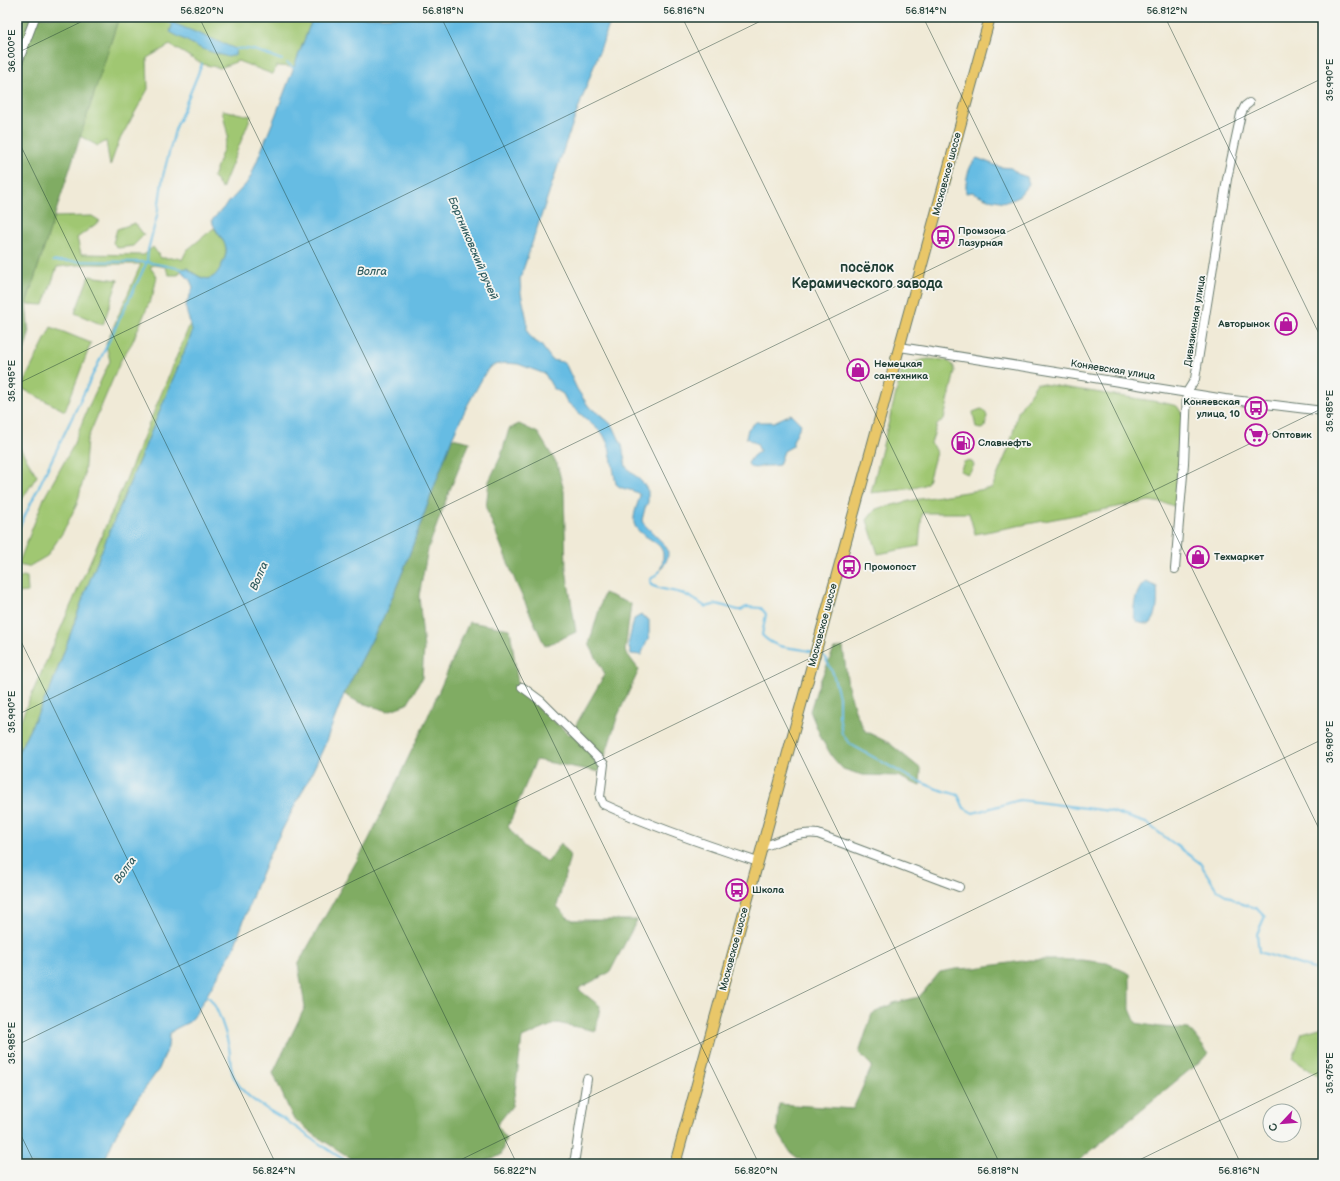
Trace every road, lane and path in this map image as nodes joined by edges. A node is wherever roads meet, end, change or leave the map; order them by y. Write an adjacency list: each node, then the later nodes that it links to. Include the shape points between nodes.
1 (35, 17): 3 (street)
2 (990, 17): 5 (main road, Московское шоссе)
3 (17, 65)
4 (1249, 103): 6 (street, Дивизионная улица, via 1241,114 1227,179 1196,379)
5 (900, 347): 6 (street, Коняевская улица); 10 (main road, Московское шоссе)
6 (1187, 392): 7 (street, Коняевская улица, via 1257,404); 8 (street, Дивизионная улица)
7 (1323, 411)
8 (1175, 569)
9 (522, 687): 11 (street, via 541,701 604,764 600,797 603,804 696,841)
10 (762, 847): 11 (main road, Московское шоссе); 12 (street, via 809,832 862,849)
11 (758, 862): 15 (main road, Московское шоссе)
12 (959, 887)
13 (586, 1079): 14 (street)
14 (574, 1164)
15 (675, 1164)

